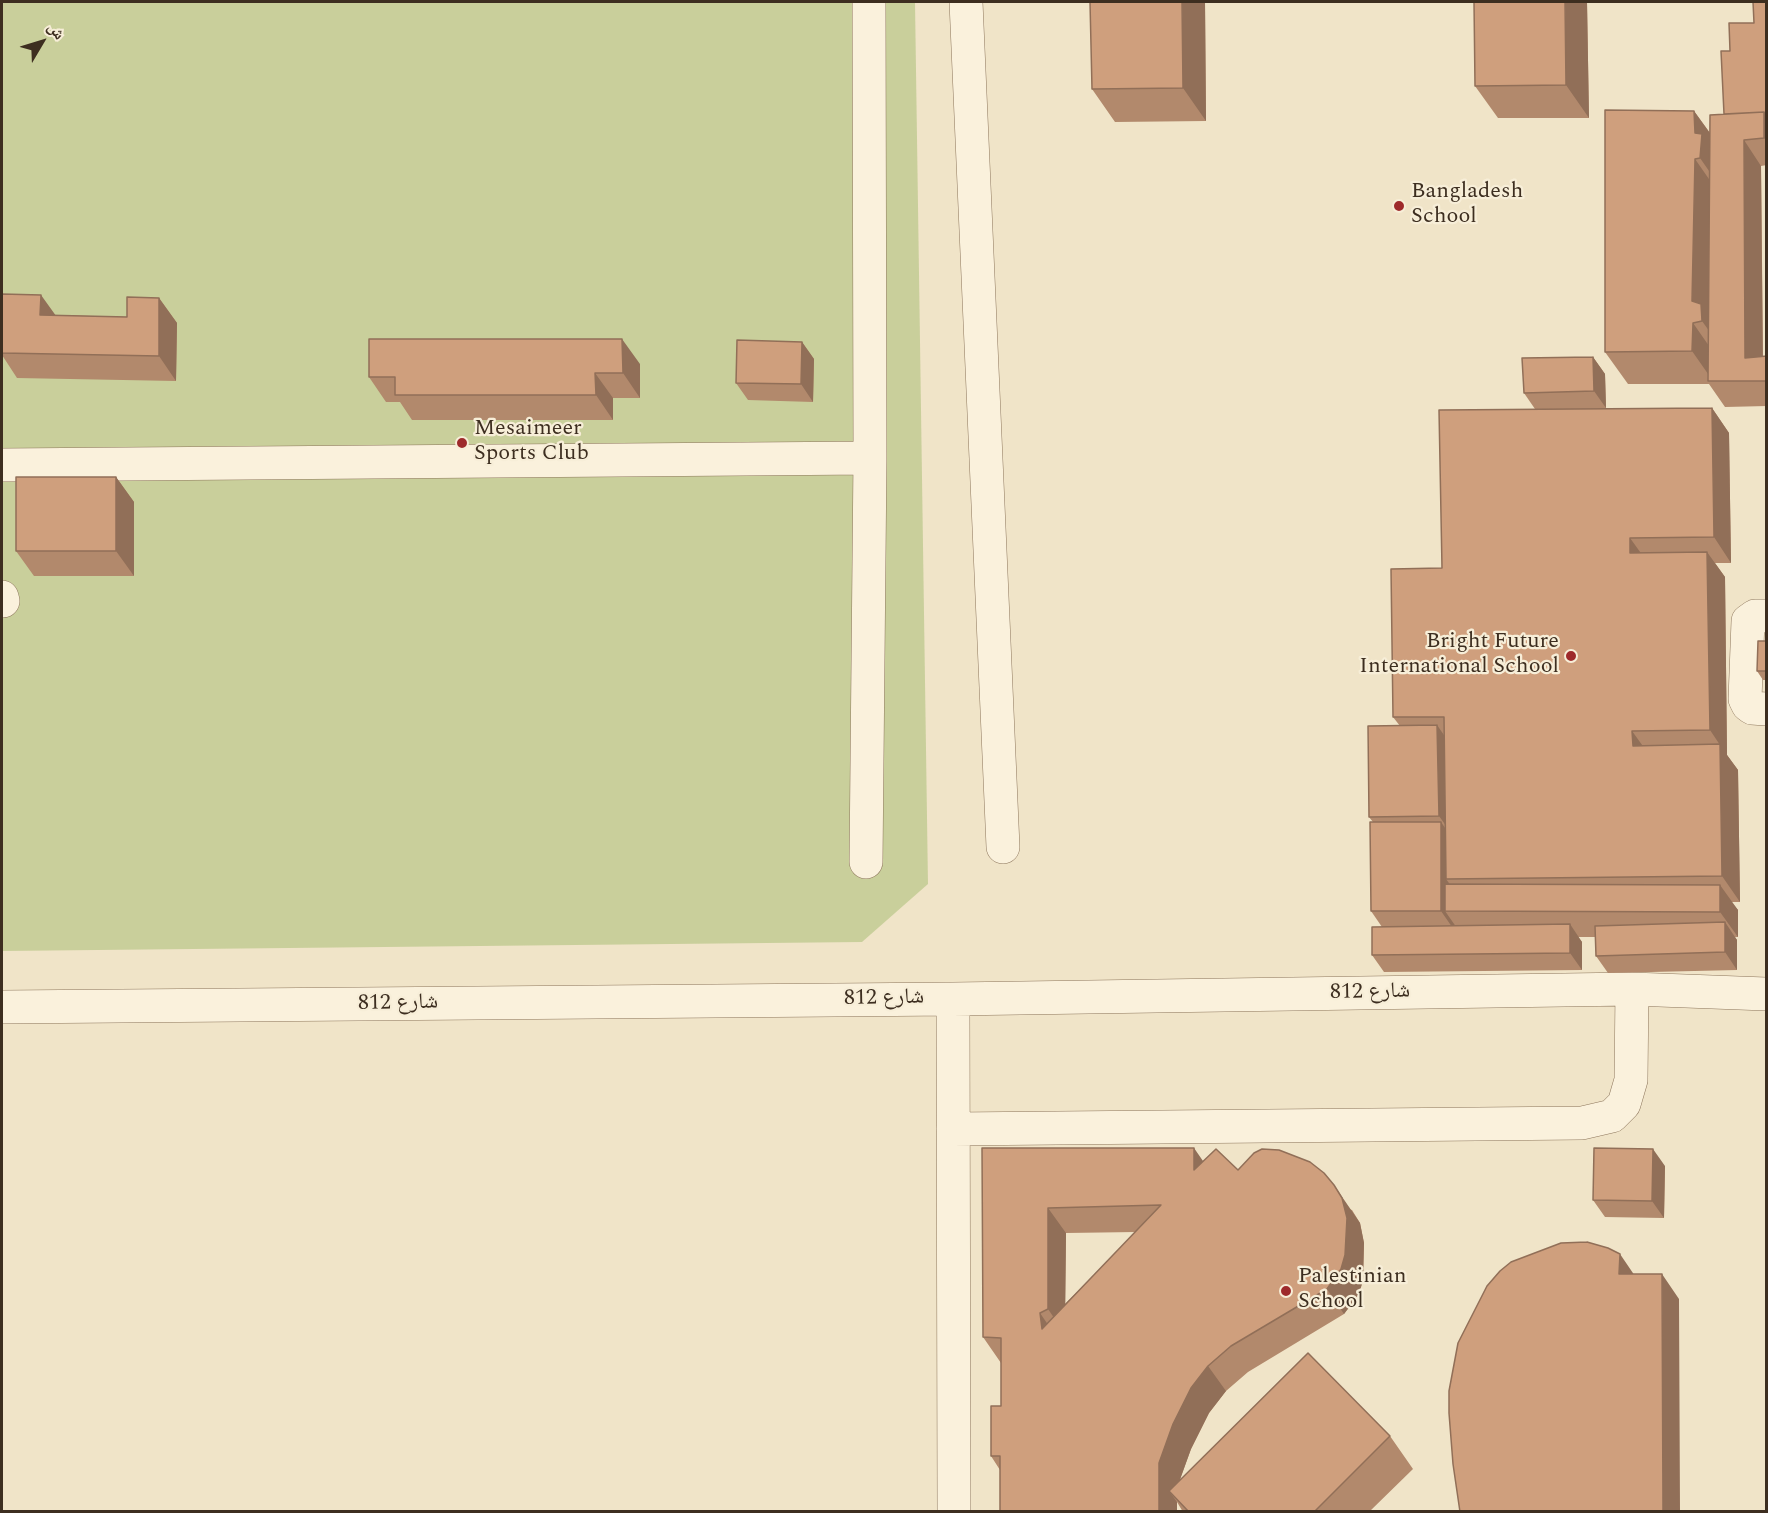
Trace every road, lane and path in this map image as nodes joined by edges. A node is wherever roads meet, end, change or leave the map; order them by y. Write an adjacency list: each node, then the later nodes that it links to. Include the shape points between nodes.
1 (869, 2): 3 (street)
2 (966, 2): 7 (street)
3 (870, 458): 4 (street); 8 (street)
4 (2, 465)
5 (1767, 616): 6 (street, via 1755,616 1748,621 1745,699 1752,708)
6 (1767, 709)
7 (1003, 848)
8 (866, 862)
9 (1632, 989): 10 (street, شارع 812); 11 (street, شارع 812); 13 (street, via 1631,1080 1624,1104 1612,1116 1582,1123)
10 (1767, 994)
11 (953, 999): 12 (street, شارع 812); 13 (street)
12 (2, 1007)
13 (953, 1130): 14 (street)
14 (954, 1512)

